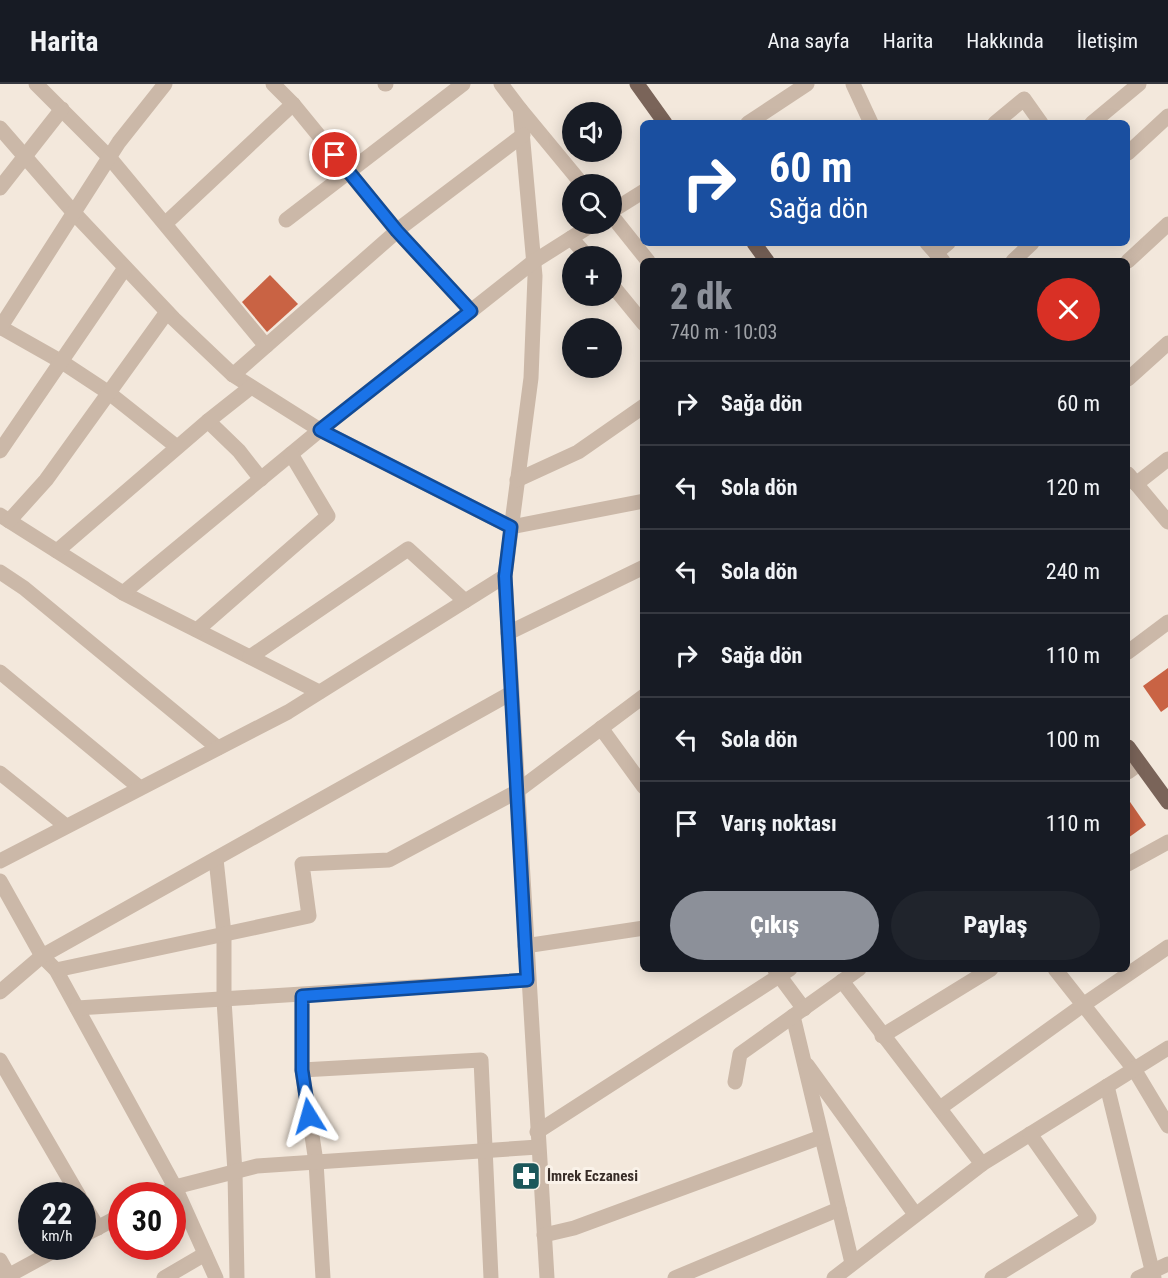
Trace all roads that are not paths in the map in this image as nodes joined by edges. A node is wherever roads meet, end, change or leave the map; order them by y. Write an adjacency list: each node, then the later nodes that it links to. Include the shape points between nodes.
1 (36, 84): 11 (street)
2 (273, 84): 10 (street)
3 (463, 84): 25 (street)
4 (501, 84): 12 (street)
5 (636, 84): 14 (main road)
6 (807, 84): 15 (street)
7 (853, 84): 16 (street)
8 (1139, 84): 19 (street)
9 (159, 86): 24 (street)
10 (293, 104): 25 (street); 32 (street)
11 (62, 109): 23 (street); 24 (street)
12 (520, 109): 21 (street); 26 (street)
13 (1168, 116): 22 (street)
14 (663, 120)
15 (753, 120)
16 (869, 120)
17 (999, 120): 18 (street, via 1024,99)
18 (1039, 120)
19 (1096, 120)
20 (0, 128): 23 (street)
21 (523, 135): 35 (street); 43 (street)
22 (1130, 151)
23 (24, 154): 27 (street); 30 (street)
24 (110, 157): 30 (street); 32 (street)
25 (350, 173): 31 (street); 35 (street)
26 (574, 174)
27 (0, 188)
28 (640, 194): 29 (street)
29 (622, 206)
30 (74, 213): 44 (street); 49 (street)
31 (286, 220)
32 (166, 223): 51 (street)
33 (1168, 224): 42 (street)
34 (622, 226): 40 (street)
35 (397, 231): 46 (street); 51 (street)
36 (577, 234): 37 (street)
37 (571, 238): 38 (street); 43 (street)
38 (578, 246)
39 (1029, 246): 41 (street)
40 (646, 258)
41 (1016, 258)
42 (1130, 259)
43 (533, 262): 46 (street); 66 (street, via 531,378)
44 (125, 268): 47 (street); 52 (street)
45 (622, 297): 48 (street)
46 (471, 311): 59 (street)
47 (168, 312): 53 (street); 56 (street)
48 (640, 319)
49 (0, 328): 52 (street)
50 (1168, 343): 54 (street)
51 (266, 346): 53 (street)
52 (62, 362): 56 (street); 61 (street)
53 (233, 375): 55 (street)
54 (1130, 377)
55 (251, 387): 58 (street); 59 (street)
56 (109, 393): 60 (street); 68 (street, via 46,480)
57 (640, 409): 66 (street, via 578,452)
58 (207, 421): 60 (street); 65 (street, via 239,451)
59 (320, 430): 62 (street); 70 (street)
60 (177, 447): 71 (street)
61 (0, 452)
62 (291, 454): 65 (street); 78 (street, via 328,516)
63 (1168, 459): 64 (street)
64 (1132, 479): 69 (street)
65 (261, 480): 75 (street)
66 (517, 480): 70 (street)
67 (640, 502): 70 (street)
68 (5, 518): 71 (street)
69 (1168, 522)
70 (511, 527): 74 (street)
71 (57, 551): 75 (street)
72 (640, 569): 79 (street)
73 (0, 572): 87 (street)
74 (505, 576): 76 (street); 79 (street)
75 (123, 593): 78 (street)
76 (465, 601): 81 (street, via 408,549); 83 (street)
77 (1168, 622): 80 (street)
78 (197, 630): 81 (street)
79 (508, 633): 84 (street)
80 (1130, 650)
81 (250, 657): 83 (street)
82 (0, 672): 91 (street)
83 (319, 692): 87 (street)
84 (511, 693): 92 (street); 96 (street)
85 (640, 699): 86 (street)
86 (601, 728): 90 (street); 92 (street)
87 (218, 748): 91 (street)
88 (1134, 768): 93 (main road)
89 (0, 773): 94 (street)
90 (640, 782)
91 (140, 788): 94 (street)
92 (516, 792): 101 (street, via 389,860 302,864 309,916); 102 (street)
93 (1168, 802)
94 (66, 826): 97 (street)
95 (1168, 842): 98 (street)
96 (216, 859): 101 (street); 104 (street)
97 (0, 861)
98 (1130, 863)
99 (0, 881): 104 (street)
100 (640, 929): 102 (street)
101 (224, 934): 105 (street); 115 (street)
102 (525, 946): 111 (street)
103 (1168, 947): 116 (street)
104 (42, 956): 105 (street); 113 (street)
105 (56, 970): 117 (street)
106 (781, 972): 131 (street)
107 (782, 972): 118 (street)
108 (855, 972): 112 (street)
109 (986, 972): 119 (street)
110 (1057, 972): 116 (street)
111 (527, 980): 114 (street); 131 (street)
112 (842, 981): 118 (street); 119 (street)
113 (0, 992)
114 (302, 996): 115 (street); 124 (street)
115 (224, 1000): 117 (street); 135 (street)
116 (1083, 1005): 123 (street); 127 (street)
117 (77, 1008): 137 (street)
118 (798, 1012): 121 (street); 125 (street, via 740,1054)
119 (882, 1036): 127 (street)
120 (1168, 1047): 123 (street)
121 (802, 1058): 130 (street); 141 (street)
122 (0, 1060): 136 (street)
123 (1134, 1069): 126 (street); 128 (street)
124 (302, 1070): 132 (street, via 481,1060); 133 (street)
125 (735, 1082)
126 (1107, 1086): 129 (street); 151 (street)
127 (940, 1108): 134 (street)
128 (1168, 1126)
129 (1030, 1134): 134 (street); 161 (street, via 1089,1218)
130 (821, 1137): 139 (street); 145 (street, via 574,1228)
131 (538, 1140): 132 (street); 145 (street)
132 (484, 1151): 133 (street); 157 (street)
133 (316, 1162): 135 (street, via 257,1166); 156 (street)
134 (982, 1164): 141 (street)
135 (234, 1172): 138 (street); 155 (street)
136 (71, 1182)
137 (172, 1182)
138 (186, 1184)
139 (839, 1209): 149 (street); 159 (street)
140 (186, 1212): 146 (street)
141 (915, 1214): 149 (street)
142 (108, 1223): 144 (street)
143 (96, 1225): 144 (street)
144 (98, 1228)
145 (544, 1235): 158 (street)
146 (205, 1254): 153 (street); 154 (street)
147 (0, 1260): 152 (street)
148 (38, 1260): 152 (street)
149 (852, 1263): 160 (street)
150 (1168, 1264): 151 (street)
151 (1148, 1276)
152 (8, 1277)
153 (164, 1278)
154 (216, 1278)
155 (237, 1278)
156 (323, 1278)
157 (491, 1278)
158 (547, 1278)
159 (675, 1278)
160 (834, 1278)
161 (992, 1278)

